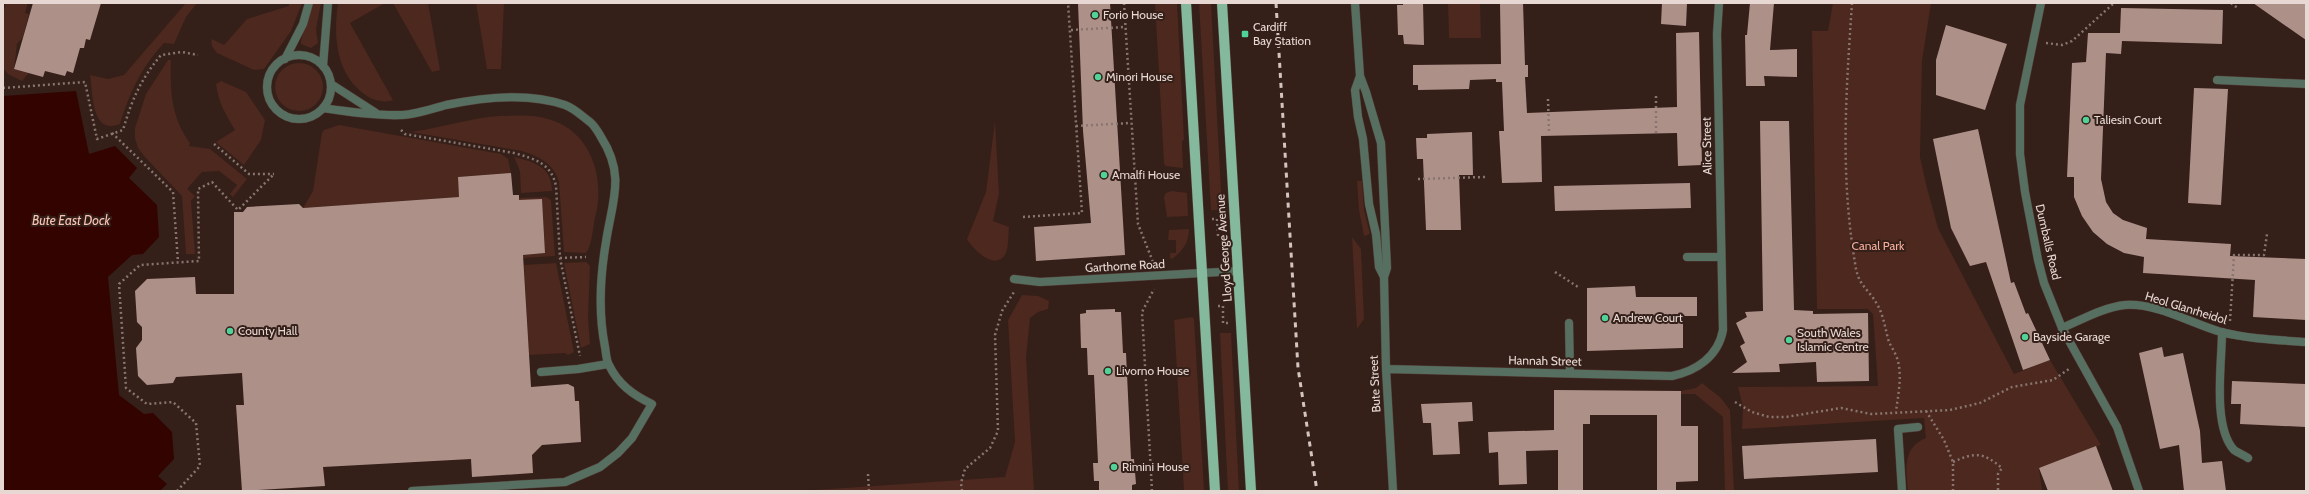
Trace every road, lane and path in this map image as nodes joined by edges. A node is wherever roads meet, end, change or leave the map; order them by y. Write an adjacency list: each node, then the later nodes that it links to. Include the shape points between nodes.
1 (309, 3): 18 (street)
2 (328, 3): 19 (street)
3 (1068, 3): 15 (path)
4 (1124, 3): 14 (path)
5 (1186, 3): 50 (main road, Lloyd George Avenue)
6 (1222, 3): 48 (main road, Lloyd George Avenue)
7 (1356, 3): 20 (street, Bute Street)
8 (1719, 3): 44 (street, Alice Street, via 1717,34)
9 (1852, 3): 71 (path, via 1844,110 1846,203 1859,281 1882,314 1897,360 1900,374)
10 (2041, 3): 16 (street, Dumballs Road)
11 (2114, 3): 16 (path, via 2072,41 2062,45)
12 (2231, 3): 13 (path)
13 (2239, 9)
14 (1125, 27): 15 (path); 30 (path)
15 (1071, 30): 31 (path)
16 (2032, 41): 59 (street, Dumballs Road, via 2020,105 2020,154 2024,192 2038,260)
17 (198, 54): 32 (path, via 182,52 161,55 144,75 123,130)
18 (285, 59): 19 (street, via 300,55 310,57); 27 (street, via 273,68 269,78 269,94 276,108 284,115 305,118)
19 (323, 66): 22 (street)
20 (1360, 76): 51 (street, Bute Street, via 1381,143 1387,239 1387,268); 51 (street, Bute Street, via 1355,90 1358,117 1379,267)
21 (2217, 80): 23 (street)
22 (331, 84): 27 (street, via 329,99); 28 (street)
23 (2306, 84)
24 (3, 88): 32 (path, via 85,82 97,138)
25 (1656, 94): 34 (path)
26 (1548, 99): 33 (path)
27 (324, 108): 28 (street)
28 (378, 114): 29 (street)
29 (388, 115): 45 (path, via 405,134 514,153 530,157 548,167 554,175 556,186); 63 (street, via 403,115 468,101 504,97 540,98 567,106 592,124 605,143 616,180 615,202 602,264 600,297 602,333)
30 (1130, 123): 31 (path); 46 (path, via 1138,224)
31 (1076, 126): 38 (path, via 1082,214)
32 (112, 133): 47 (path, via 173,192)
33 (1550, 133)
34 (1656, 133)
35 (214, 144): 47 (path, via 249,174 274,174 238,210 212,182 198,189 199,261)
36 (1485, 176): 37 (path)
37 (1418, 179)
38 (1023, 217)
39 (1210, 219): 41 (path, via 1218,219 1218,236)
40 (2266, 234): 60 (path, via 2264,255 2234,256)
41 (1225, 236)
42 (586, 257): 45 (path)
43 (1687, 257): 44 (street)
44 (1721, 257): 64 (street, Alice Street, via 1721,340)
45 (560, 258): 65 (path)
46 (1153, 261)
47 (178, 262): 76 (path, via 140,266 119,284 126,388 147,404 174,402 196,423 200,466)
48 (1238, 271): 50 (street, Garthorne Road); 82 (main road, Lloyd George Avenue)
49 (1555, 272): 55 (path)
50 (1202, 273): 53 (street, Garthorne Road); 81 (main road, Lloyd George Avenue)
51 (1384, 277): 66 (street, Bute Street)
52 (1014, 279): 53 (street, Garthorne Road)
53 (1032, 281): 79 (path, via 1012,294 1002,311 996,335 998,431 990,448 965,469 961,483)
54 (1154, 287): 80 (path, via 1142,312)
55 (1578, 287)
56 (1216, 306): 57 (path, via 1223,306 1223,323)
57 (1230, 323)
58 (1569, 323): 68 (street)
59 (2062, 328): 60 (street, Heol Glanrheidol, via 2124,305 2144,305); 62 (street, Dumballs Road)
60 (2225, 332): 61 (street, Heol Glanrheidol, via 2264,340); 73 (street, via 2221,417 2226,436 2235,450)
61 (2306, 342)
62 (2079, 361): 70 (path, via 2053,380 2012,387 1966,408); 87 (street, Dumballs Road, via 2117,427)
63 (608, 364): 65 (street); 77 (street, via 633,395 652,404 632,438 600,467 565,482)
64 (1702, 366): 68 (street, Hannah Street, via 1672,376)
65 (583, 368): 67 (street)
66 (1386, 370): 68 (street, Hannah Street); 83 (street, Bute Street)
67 (541, 372)
68 (1570, 373)
69 (1735, 402): 71 (path, via 1752,412 1769,417 1786,417 1841,408 1871,414)
70 (1925, 411): 71 (path); 74 (path, via 1944,440)
71 (1896, 412)
72 (1918, 427): 84 (street, via 1898,429)
73 (2248, 458)
74 (1953, 462): 85 (path); 86 (path, via 1973,454 1984,455 2002,468 1998,474)
75 (868, 474): 78 (path)
76 (177, 491)
77 (412, 491)
78 (870, 491)
79 (962, 491)
80 (1152, 491)
81 (1215, 491)
82 (1251, 491)
83 (1393, 491)
84 (1902, 491)
85 (1953, 491)
86 (1998, 491)
87 (2139, 491)

